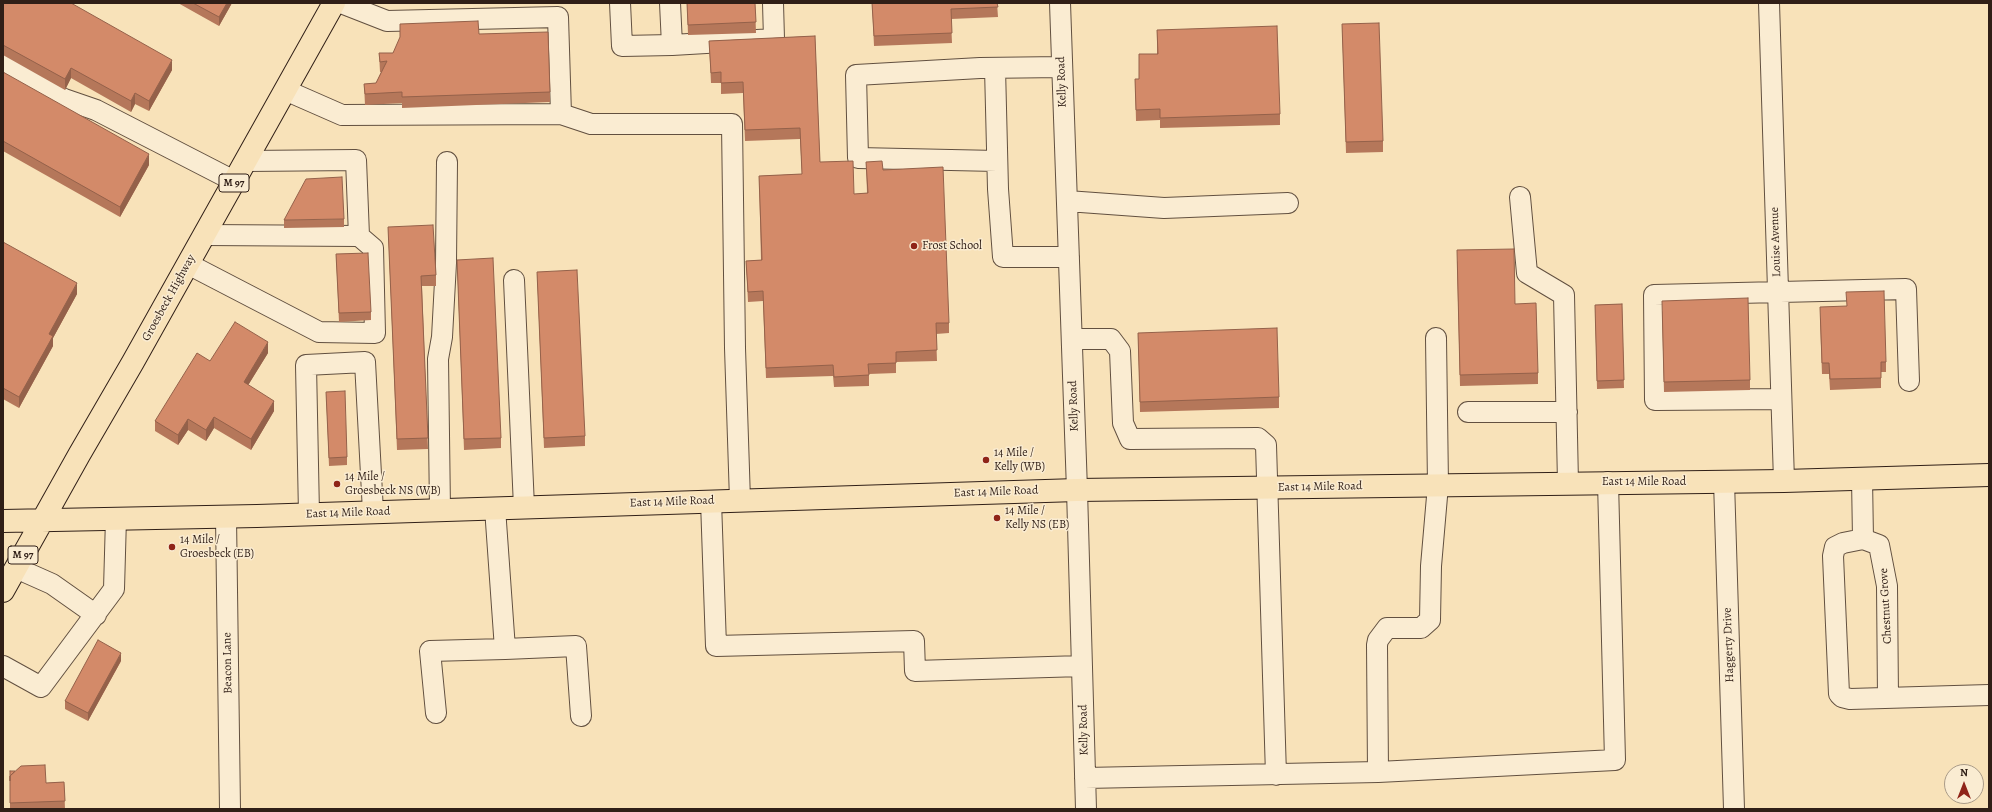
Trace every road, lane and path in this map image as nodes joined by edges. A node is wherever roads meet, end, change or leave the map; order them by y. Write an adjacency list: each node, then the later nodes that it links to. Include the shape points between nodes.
1 (334, 3): 12 (main road, Groesbeck Highway / M 97)
2 (341, 3): 13 (street, via 387,21 558,17)
3 (620, 3): 8 (street, via 622,46)
4 (670, 3): 8 (street)
5 (773, 3): 8 (street, via 774,39)
6 (1060, 3): 10 (street, Kelly Road)
7 (1769, 3): 26 (street, Louise Avenue)
8 (672, 45)
9 (3, 64): 17 (street, via 64,99 96,110)
10 (1062, 67): 11 (street); 19 (street, Kelly Road)
11 (995, 68): 15 (street); 15 (street, via 856,75 858,158)
12 (285, 90): 13 (street, via 342,115); 14 (main road, Groesbeck Highway / M 97)
13 (561, 114): 42 (street, via 591,124 732,124)
14 (246, 161): 17 (main road, Groesbeck Highway / M 97); 22 (street, via 356,160)
15 (997, 161): 23 (street, via 1003,257)
16 (446, 162): 46 (street, via 446,263 442,337 438,359)
17 (234, 181): 21 (main road, Groesbeck Highway / M 97)
18 (1520, 197): 32 (street, via 1527,273 1564,295)
19 (1067, 200): 20 (street, via 1164,208); 23 (street, Kelly Road)
20 (1288, 203)
21 (205, 235): 22 (street); 24 (main road, Groesbeck Highway / M 97)
22 (359, 236): 24 (street, via 373,248 375,333 319,332)
23 (1069, 257): 28 (street, Kelly Road)
24 (188, 264): 51 (main road, Groesbeck Highway / M 97)
25 (514, 280): 44 (street)
26 (1778, 292): 29 (street, via 1906,288); 30 (street, Louise Avenue); 30 (street, via 1654,296 1655,400)
27 (1436, 338): 39 (street)
28 (1072, 340): 40 (street, via 1112,339 1120,352 1123,423 1130,439 1258,438 1266,445); 41 (street, Kelly Road)
29 (1909, 381)
30 (1781, 399): 36 (street, Louise Avenue)
31 (1468, 412): 32 (street)
32 (1567, 412): 38 (street)
33 (1989, 475): 34 (main road, East 14 Mile Road)
34 (1862, 478): 36 (main road, East 14 Mile Road); 53 (street)
35 (1724, 481): 36 (main road, East 14 Mile Road); 37 (main road, East 14 Mile Road); 69 (street, Haggerty Drive)
36 (1784, 481)
37 (1608, 482): 38 (main road, East 14 Mile Road); 64 (street, via 1615,760)
38 (1568, 483): 39 (main road, East 14 Mile Road)
39 (1438, 485): 40 (main road, East 14 Mile Road); 64 (street, via 1431,566 1430,620 1421,628 1387,628 1377,645)
40 (1267, 488): 41 (main road, East 14 Mile Road); 65 (street)
41 (1077, 490): 42 (main road, East 14 Mile Road); 59 (street, Kelly Road)
42 (740, 500): 43 (main road, East 14 Mile Road)
43 (711, 501): 44 (main road, East 14 Mile Road); 59 (street, via 716,646 914,641 915,671)
44 (524, 507): 45 (main road, East 14 Mile Road)
45 (495, 508): 46 (main road, East 14 Mile Road); 57 (street)
46 (440, 510): 47 (main road, East 14 Mile Road)
47 (373, 512): 48 (main road, East 14 Mile Road); 48 (street, via 365,362 306,364)
48 (309, 514): 49 (main road, East 14 Mile Road)
49 (226, 516): 50 (main road, East 14 Mile Road); 67 (street, Beacon Lane)
50 (116, 518): 51 (main road, East 14 Mile Road); 56 (street, via 114,590)
51 (43, 520): 52 (main road, East 14 Mile Road); 54 (main road, Groesbeck Highway / M 97)
52 (3, 522)
53 (1863, 539): 61 (street, Chestnut Grove, via 1879,545 1887,586); 61 (street, via 1843,543 1835,548 1833,556 1839,694 1850,699)
54 (16, 568): 55 (main road, Groesbeck Highway / M 97); 56 (street, via 52,584)
55 (3, 591)
56 (96, 614): 58 (street, via 41,688)
57 (505, 649): 62 (street, via 430,651); 63 (street, via 576,646)
58 (3, 666)
59 (1082, 666): 66 (street, Kelly Road)
60 (1989, 694): 61 (street)
61 (1888, 698)
62 (436, 712)
63 (581, 716)
64 (1378, 772): 65 (street)
65 (1276, 775): 66 (street)
66 (1085, 778): 68 (street, Kelly Road)
67 (230, 809)
68 (1086, 809)
69 (1734, 809)

